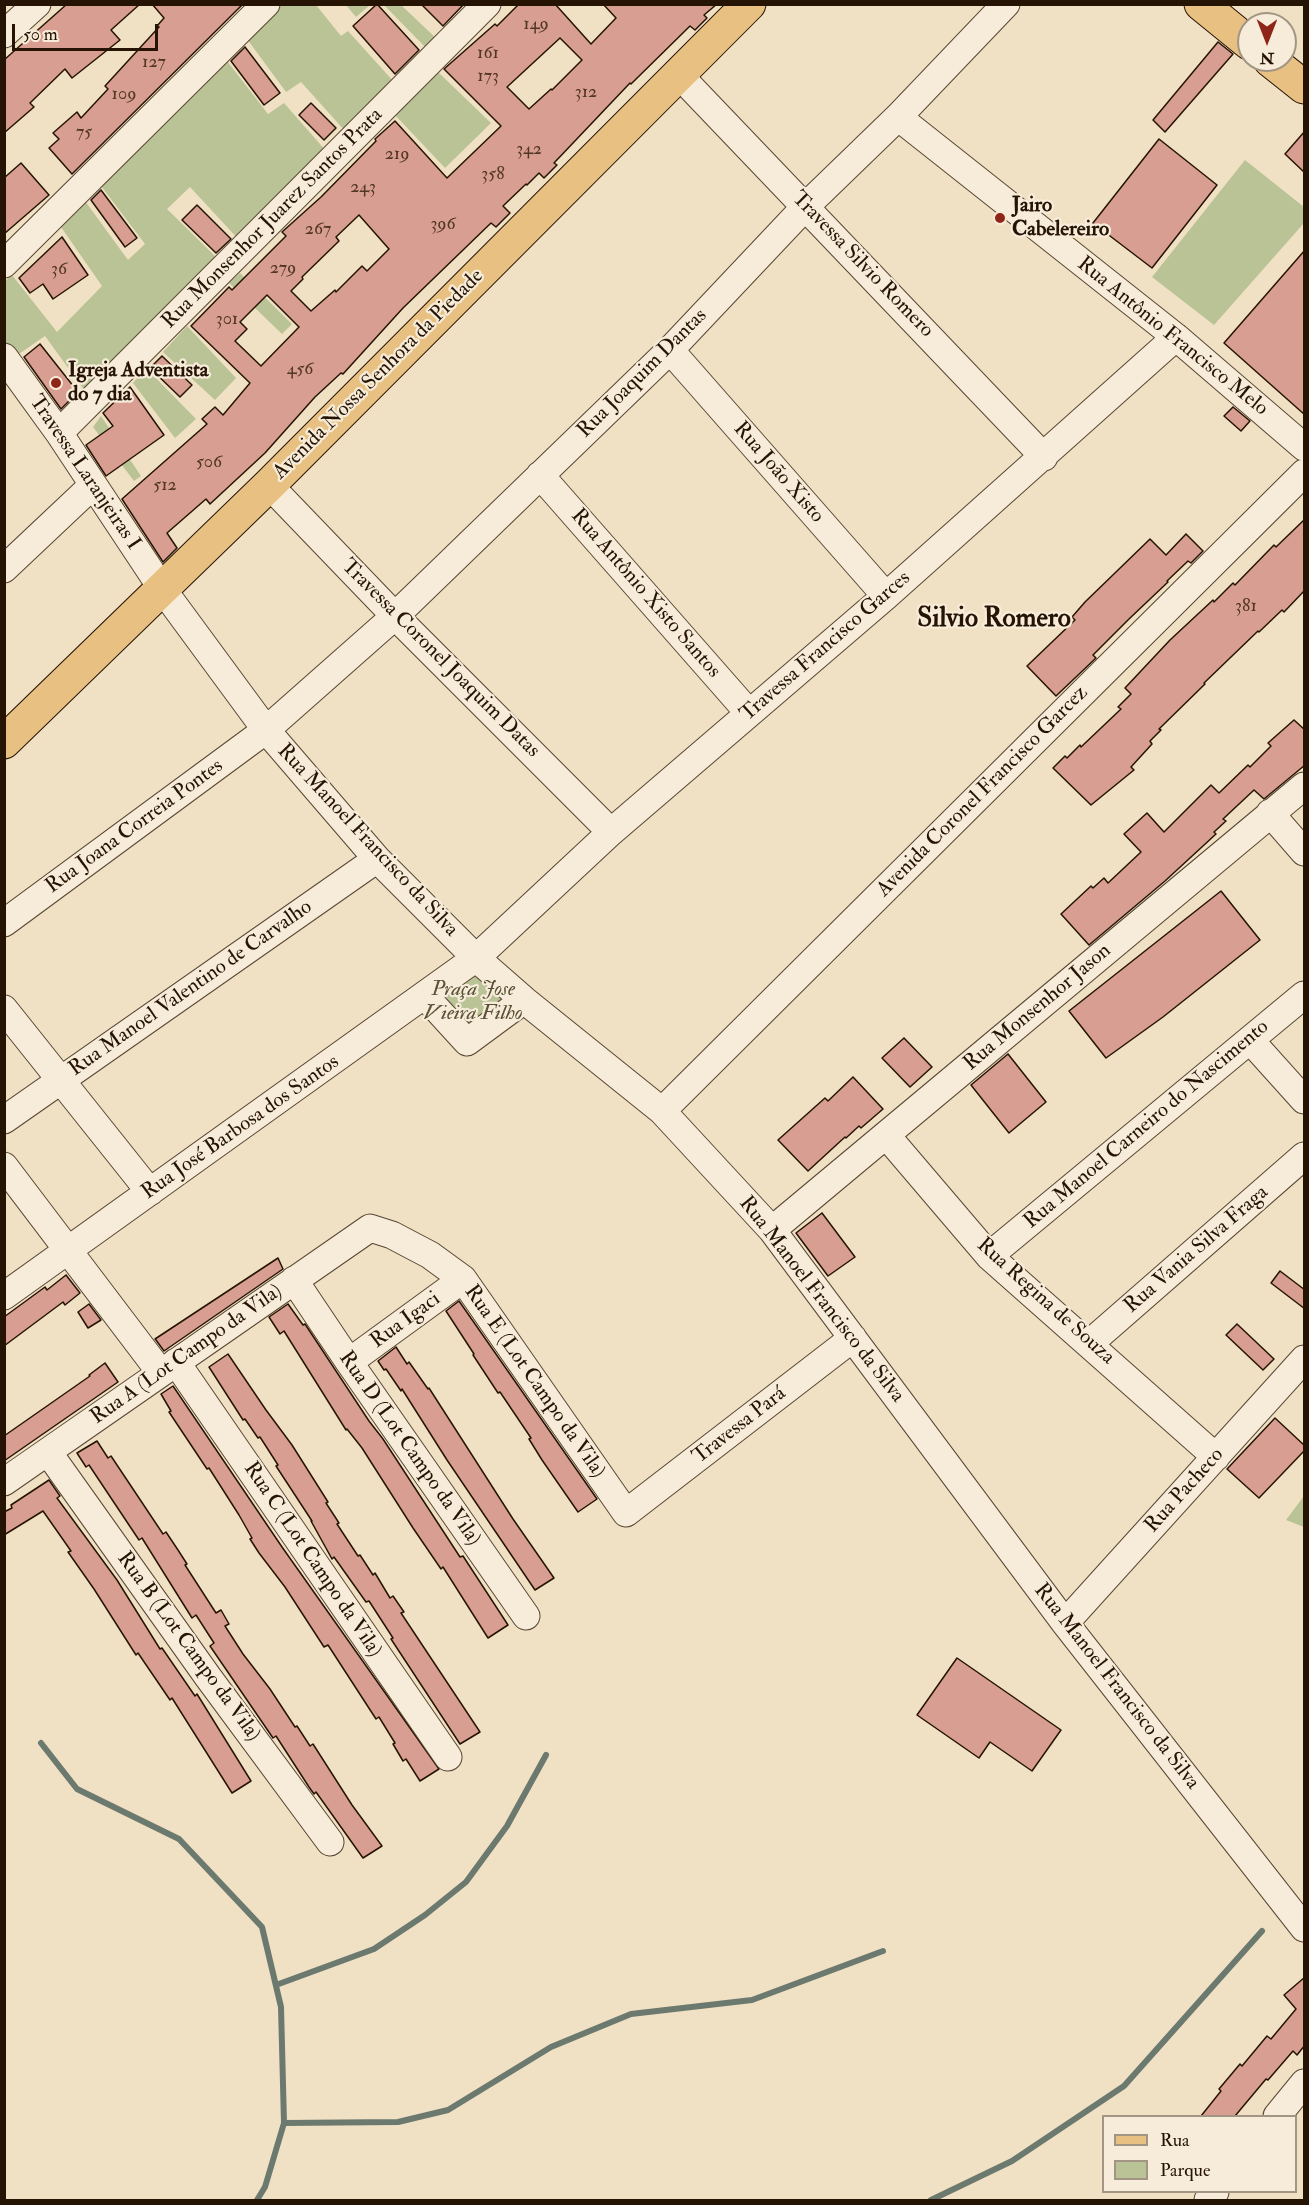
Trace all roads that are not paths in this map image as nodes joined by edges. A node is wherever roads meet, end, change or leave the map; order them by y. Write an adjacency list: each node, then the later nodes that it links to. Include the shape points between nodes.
1 (37, 4): 8 (street)
2 (266, 4): 14 (street)
3 (487, 4): 18 (street, Rua Monsenhor Juarez Santos Prata)
4 (749, 4): 10 (main road, Avenida Nossa Senhora da Piedade)
5 (1006, 4): 12 (street, Rua Joaquim Dantas)
6 (1201, 4): 7 (main road)
7 (1237, 33)
8 (4, 34)
9 (1286, 72): 11 (main road)
10 (679, 75): 13 (street, Travessa Silvio Romero); 23 (main road, Avenida Nossa Senhora da Piedade)
11 (1305, 87)
12 (898, 117): 13 (street, Rua Joaquim Dantas); 15 (street, Rua Antônio Francisco Melo)
13 (806, 206): 16 (street, Rua Joaquim Dantas); 20 (street, Travessa Silvio Romero)
14 (4, 264)
15 (1176, 337): 19 (street, Rua Antônio Francisco Melo); 20 (street, Travessa Francisco Garces)
16 (670, 350): 22 (street, Rua Joaquim Dantas); 27 (street, Rua João Xisto)
17 (4, 357): 18 (street, Travessa Laranjeiras I)
18 (59, 433): 24 (street, Travessa Laranjeiras I)
19 (1305, 447)
20 (1044, 457): 27 (street, Travessa Francisco Garces)
21 (1305, 473): 46 (street, Avenida Coronel Francisco Garcez)
22 (540, 475): 28 (street, Rua Joaquim Dantas); 29 (street, Rua Antônio Xisto Santos)
23 (269, 485): 26 (main road, Avenida Nossa Senhora da Piedade); 28 (street, Travessa Coronel Joaquim Datas)
24 (92, 486): 25 (street); 26 (street, Travessa Laranjeiras I)
25 (4, 569)
26 (163, 590): 30 (street, Rua Manoel Francisco da Silva); 31 (main road, Avenida Nossa Senhora da Piedade)
27 (886, 596): 29 (street, Travessa Francisco Garces)
28 (395, 616): 30 (street, Rua Joaquim Dantas); 34 (street, Travessa Coronel Joaquim Datas)
29 (749, 713): 34 (street, Travessa Francisco Garces)
30 (266, 730): 36 (street, Rua Manoel Francisco da Silva); 37 (street, Rua Joana Correia Pontes)
31 (4, 742)
32 (1305, 786): 33 (street, Rua Monsenhor Jason)
33 (1270, 813): 35 (street); 48 (street, Rua Monsenhor Jason)
34 (611, 832): 38 (street, Travessa Francisco Garces)
35 (1305, 852)
36 (377, 859): 38 (street, Rua Manoel Francisco da Silva); 44 (street, Rua Manoel Valentino de Carvalho)
37 (4, 923)
38 (476, 958): 40 (street, Rua José Barbosa dos Santos); 41 (street, Rua Manoel Francisco da Silva)
39 (1305, 995): 43 (street, Rua Manoel Carneiro do Nascimento)
40 (425, 996): 41 (street, via 467,1042); 51 (street, Rua José Barbosa dos Santos)
41 (524, 1000): 46 (street, Rua Manoel Francisco da Silva)
42 (4, 1009): 44 (street)
43 (1250, 1040): 45 (street); 55 (street, Rua Manoel Carneiro do Nascimento)
44 (62, 1079): 47 (street, Rua Manoel Valentino de Carvalho); 51 (street)
45 (1305, 1100)
46 (662, 1111): 53 (street, Rua Manoel Francisco da Silva)
47 (4, 1120)
48 (886, 1135): 53 (street, Rua Monsenhor Jason); 55 (street, Rua Regina de Souza)
49 (1305, 1156): 60 (street, Rua Vania Silva Fraga)
50 (4, 1166): 54 (street, Rua C (Lot Campo da Vila))
51 (150, 1192): 54 (street, Rua José Barbosa dos Santos)
52 (370, 1228): 56 (street, Rua E (Lot Campo da Vila), via 430,1255); 57 (street, Rua A (Lot Campo da Vila))
53 (772, 1230): 59 (street, Rua Manoel Francisco da Silva)
54 (67, 1251): 58 (street, Rua José Barbosa dos Santos); 63 (street, Rua C (Lot Campo da Vila))
55 (989, 1256): 60 (street, Rua Regina de Souza)
56 (463, 1279): 62 (street, Rua Igaci); 67 (street, Rua E (Lot Campo da Vila))
57 (294, 1280): 62 (street, Rua D (Lot Campo da Vila)); 63 (street, Rua A (Lot Campo da Vila))
58 (4, 1296)
59 (853, 1338): 67 (street, Travessa Pará); 69 (street, Rua Manoel Francisco da Silva)
60 (1090, 1343): 65 (street, Rua Regina de Souza)
61 (1305, 1359): 65 (street, Rua Pacheco)
62 (349, 1362): 68 (street, Rua D (Lot Campo da Vila))
63 (169, 1367): 64 (street, Rua A (Lot Campo da Vila)); 70 (street, Rua C (Lot Campo da Vila))
64 (48, 1452): 66 (street, Rua A (Lot Campo da Vila)); 71 (street, Rua B (Lot Campo da Vila))
65 (1216, 1457): 69 (street, Rua Pacheco)
66 (4, 1482)
67 (626, 1514)
68 (526, 1616)
69 (1065, 1623): 72 (street, Rua Manoel Francisco da Silva)
70 (448, 1757)
71 (330, 1842)
72 (1305, 1928)
73 (1305, 2083): 74 (street)
74 (1278, 2115)

